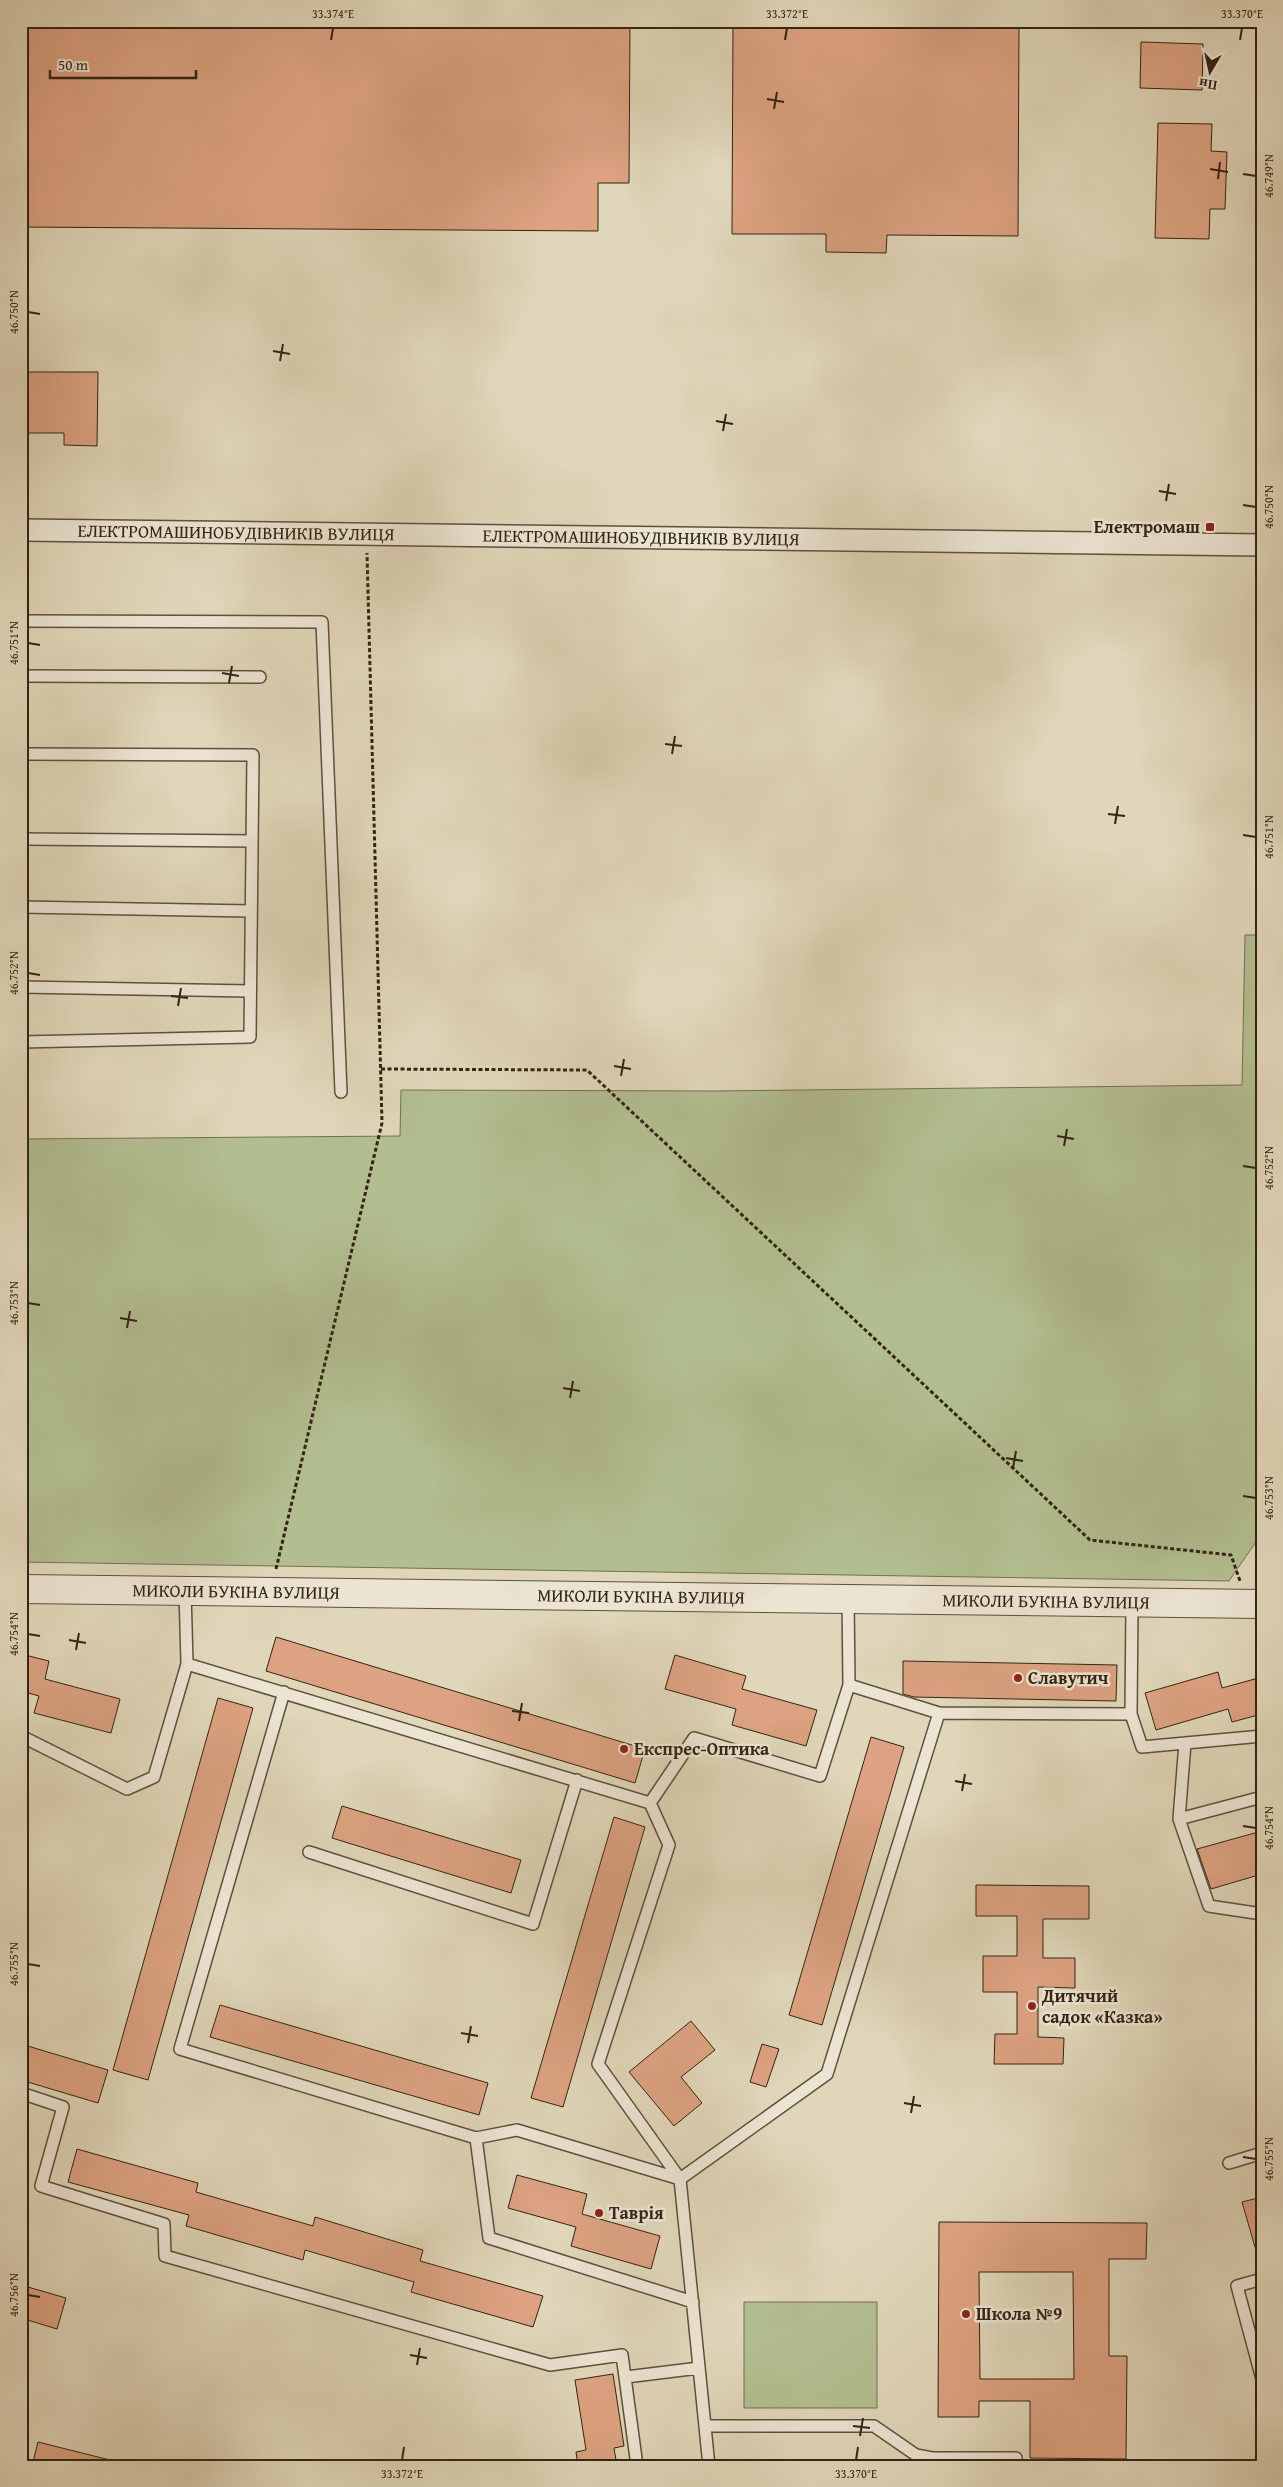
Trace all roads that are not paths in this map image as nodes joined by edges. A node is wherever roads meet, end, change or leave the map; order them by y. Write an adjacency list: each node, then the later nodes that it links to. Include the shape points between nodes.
1 (21, 530): 2 (street, ЕЛЕКТРОМАШИНОБУДІВНИКІВ ВУЛИЦЯ)
2 (1262, 545)
3 (21, 621): 14 (lane, via 322,622)
4 (21, 676): 5 (lane)
5 (260, 678)
6 (21, 754): 8 (lane, via 253,755)
7 (21, 839): 8 (lane)
8 (252, 841): 10 (lane)
9 (21, 907): 10 (lane)
10 (251, 911): 12 (lane)
11 (21, 987): 12 (lane)
12 (250, 990): 13 (lane, via 250,1037)
13 (21, 1042)
14 (341, 1092)
15 (21, 1588): 16 (street, МИКОЛИ БУКІНА ВУЛИЦЯ)
16 (185, 1591): 17 (street, МИКОЛИ БУКІНА ВУЛИЦЯ); 20 (lane)
17 (848, 1599): 18 (street, МИКОЛИ БУКІНА ВУЛИЦЯ); 21 (lane)
18 (1132, 1603): 19 (street, МИКОЛИ БУКІНА ВУЛИЦЯ); 24 (lane)
19 (1255, 1605)
20 (187, 1664): 22 (lane); 25 (lane, via 154,1777 126,1789)
21 (849, 1685): 23 (lane); 30 (lane, via 820,1776 694,1738)
22 (284, 1692): 28 (lane); 35 (lane, via 180,2049)
23 (939, 1713): 24 (lane); 38 (lane, via 827,2074)
24 (1131, 1714): 27 (lane, via 1142,1747)
25 (21, 1736)
26 (1262, 1736): 27 (lane)
27 (1185, 1743): 31 (lane)
28 (577, 1780): 30 (lane); 32 (lane, via 533,1924)
29 (1262, 1797): 31 (lane)
30 (650, 1803): 38 (lane, via 670,1845 598,2064)
31 (1179, 1819): 33 (lane, via 1209,1906)
32 (309, 1852)
33 (1262, 1914)
34 (21, 2093): 42 (lane, via 64,2106 40,2186 164,2224 165,2256 550,2365 622,2355)
35 (476, 2138): 38 (lane, via 517,2130); 40 (lane, via 489,2238)
36 (1262, 2153): 37 (lane)
37 (1229, 2163)
38 (680, 2179): 40 (lane)
39 (1262, 2279): 43 (lane, via 1237,2286)
40 (693, 2302): 41 (lane)
41 (699, 2368): 42 (lane); 44 (lane)
42 (626, 2377): 46 (lane)
43 (1262, 2379)
44 (705, 2426): 45 (lane, via 874,2426 916,2455 932,2458); 47 (lane)
45 (1016, 2458)
46 (637, 2466)
47 (709, 2466)

